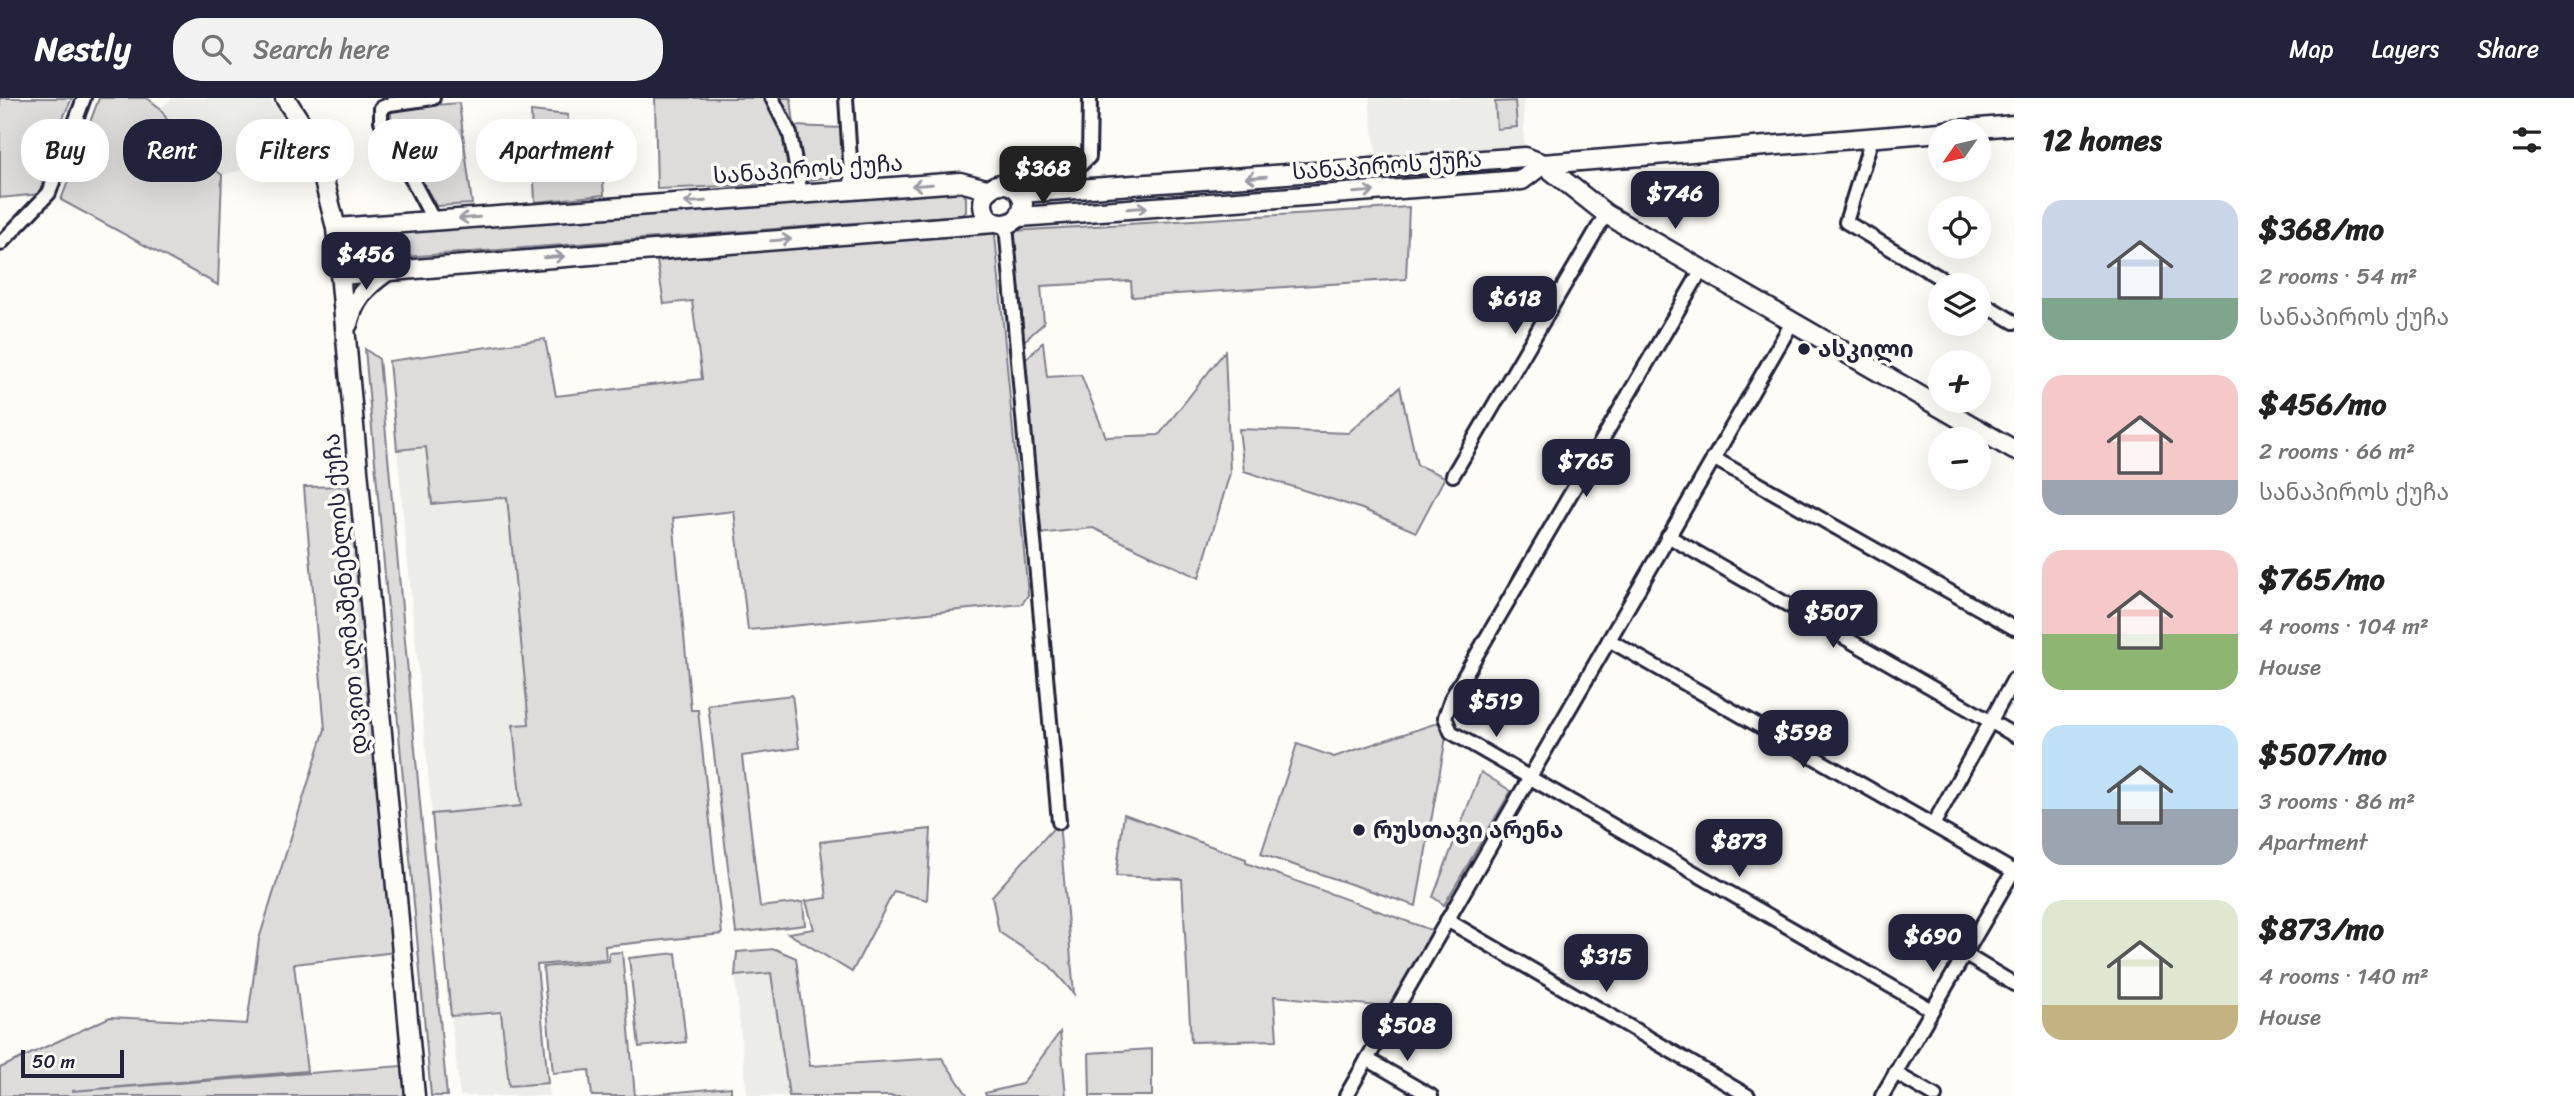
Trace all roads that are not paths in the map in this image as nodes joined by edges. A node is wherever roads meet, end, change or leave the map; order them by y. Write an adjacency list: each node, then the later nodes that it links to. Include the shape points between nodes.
1 (83, 98): 21 (street, via 49,193)
2 (285, 98): 20 (main road, დავით აღმაშენებლის ქუჩა, via 315,145)
3 (433, 98): 18 (street, via 390,104 381,108 380,121)
4 (772, 98): 16 (street, via 790,134)
5 (846, 98): 12 (street)
6 (1090, 98): 14 (street, via 1089,158)
7 (2014, 125): 8 (main road, სანაპიროს ქუჩა)
8 (1992, 127)
9 (1928, 132): 10 (main road, სანაპიროს ქუჩა)
10 (1872, 138): 11 (main road, სანაპიროს ქუჩა); 24 (street, via 1846,222)
11 (1543, 164): 14 (main road, სანაპიროს ქუჩა, one-way to 14, via 1525,158); 17 (main road); 19 (main road, სანაპიროს ქუჩა, one-way to 11, via 1522,180)
12 (852, 190): 13 (main road, სანაპიროს ქუჩა, one-way to 12, via 960,182); 16 (main road, სანაპიროს ქუჩა)
13 (990, 190): 15 (main road, via 1007,184); 19 (main road, via 984,210)
14 (1052, 191): 15 (main road, სანაპიროს ქუჩა)
15 (1021, 193): 19 (main road, via 1024,209)
16 (801, 194): 18 (main road, სანაპიროს ქუჩა, one-way to 18)
17 (1606, 214): 22 (main road); 32 (street)
18 (434, 221): 20 (main road, სანაპიროს ქუჩა)
19 (1007, 221): 23 (main road, სანაპიროს ქუჩა, one-way to 19); 40 (street)
20 (336, 228): 25 (main road, დავით აღმაშენებლის ქუჩა)
21 (0, 244)
22 (1702, 269): 27 (main road); 39 (street, via 1451,697 1444,717 1451,732)
23 (388, 271): 25 (main road, სანაპიროს ქუჩა); 29 (main road, via 367,285 352,306)
24 (1932, 273)
25 (340, 275): 29 (main road, დავით აღმაშენებლის ქუჩა)
26 (1991, 309): 28 (street)
27 (1793, 321): 30 (main road); 31 (street)
28 (2014, 322)
29 (346, 331): 49 (main road, დავით აღმაშენებლის ქუჩა)
30 (2014, 450)
31 (1713, 458): 33 (street); 34 (street)
32 (1453, 475)
33 (1668, 536): 35 (street); 37 (street)
34 (2014, 628)
35 (1609, 640): 39 (street); 41 (street)
36 (2014, 679): 37 (street)
37 (1991, 721): 38 (street); 41 (street)
38 (2014, 734)
39 (1529, 778): 43 (street); 46 (street)
40 (1059, 822)
41 (1933, 824): 42 (street)
42 (2014, 870): 44 (street)
43 (1447, 920): 47 (street); 52 (street)
44 (1964, 954): 45 (street); 46 (street)
45 (2014, 984)
46 (1932, 1010): 48 (street)
47 (1367, 1059): 50 (street); 51 (street)
48 (1895, 1073): 53 (street); 54 (street)
49 (415, 1096)
50 (1346, 1096)
51 (1431, 1096)
52 (1748, 1096)
53 (1882, 1096)
54 (1935, 1096)

